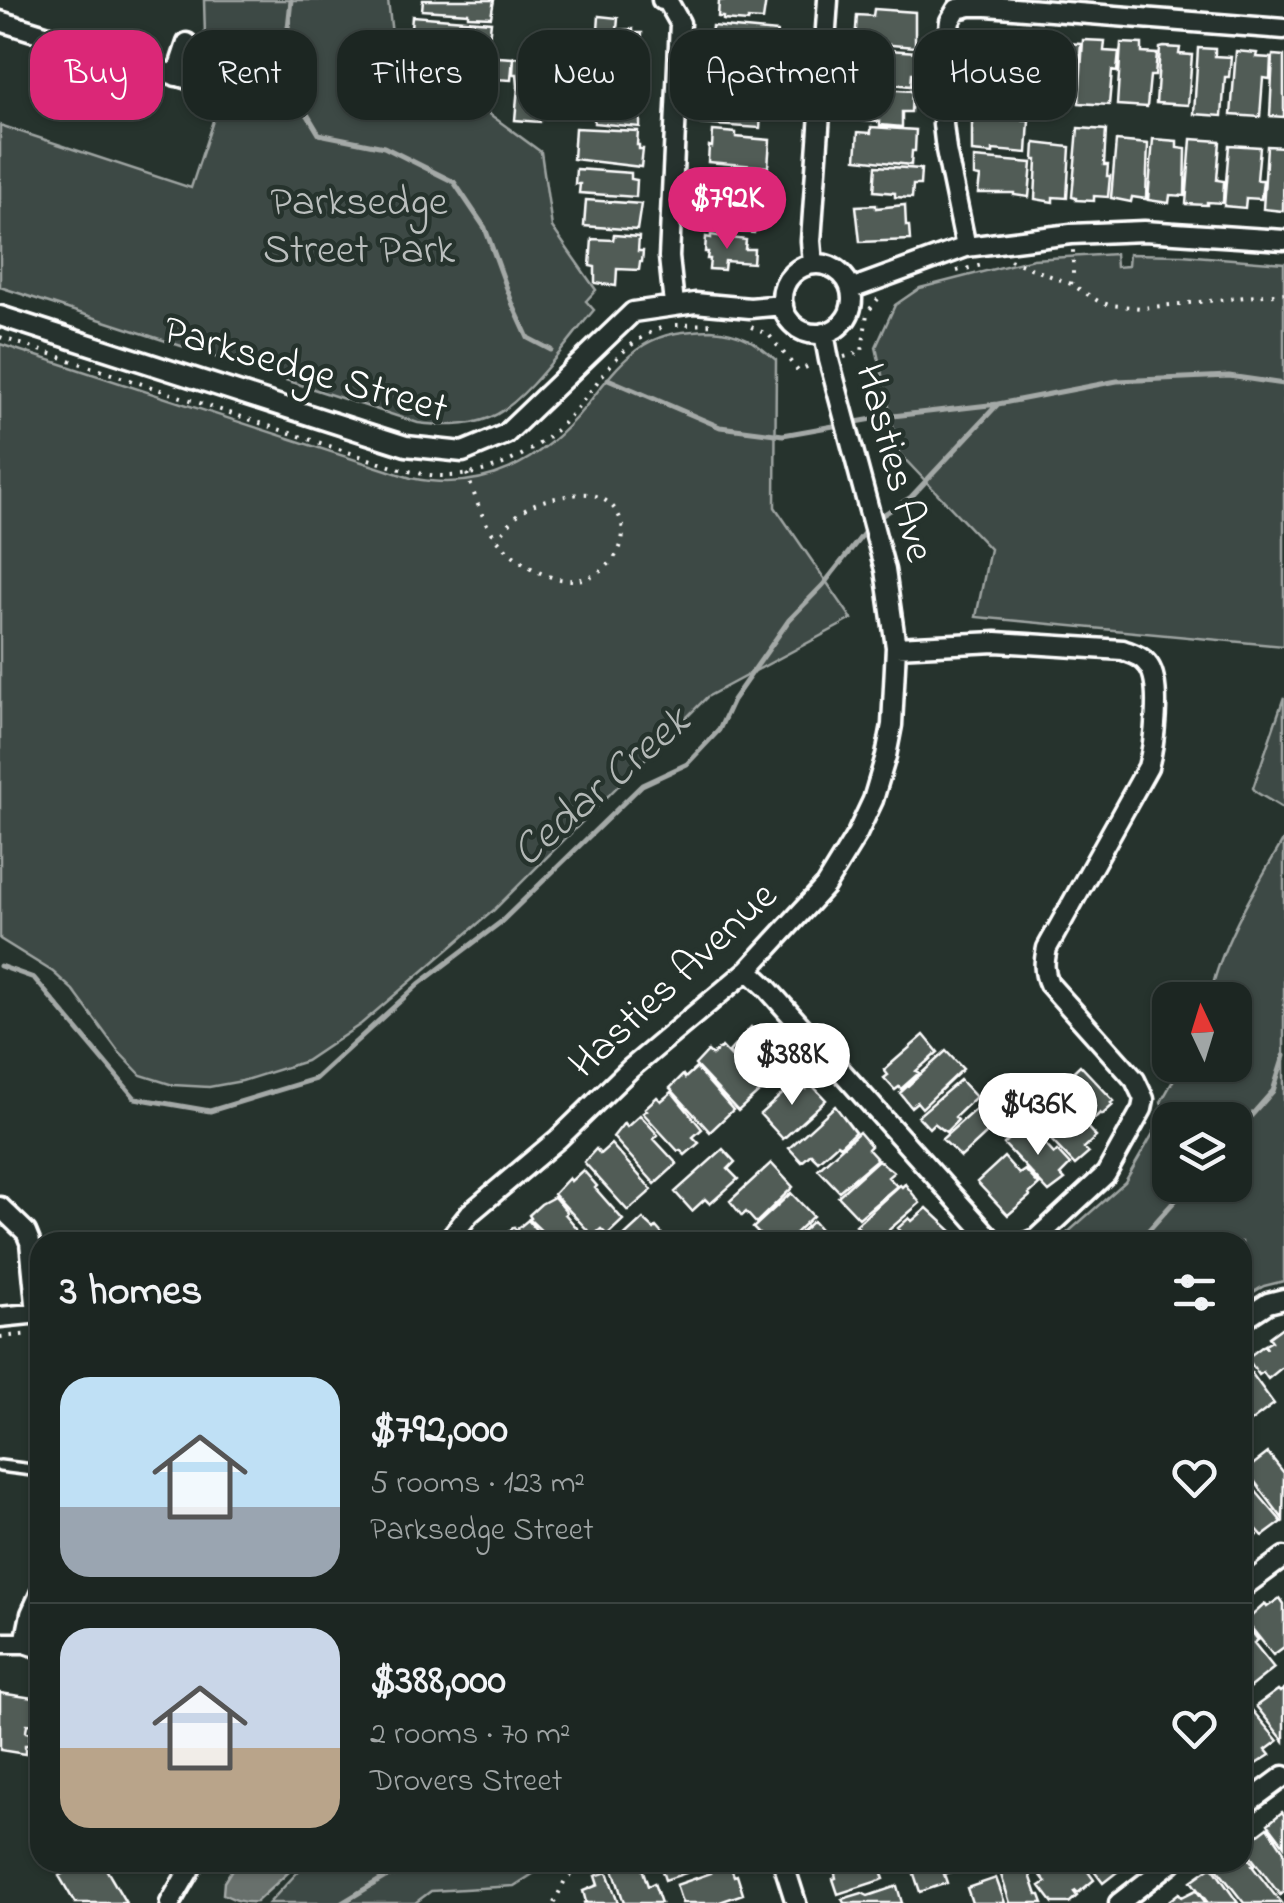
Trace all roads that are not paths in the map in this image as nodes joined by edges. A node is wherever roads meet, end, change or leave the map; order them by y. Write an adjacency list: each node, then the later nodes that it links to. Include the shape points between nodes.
1 (662, 0): 12 (street, via 680,24 669,257)
2 (828, 0): 10 (street)
3 (0, 21): 6 (street)
4 (1284, 28): 9 (street, via 957,9 948,36 943,124)
5 (183, 56): 6 (street)
6 (176, 76): 7 (street)
7 (183, 78)
8 (1284, 240): 9 (street, via 1144,231)
9 (966, 247): 11 (street)
10 (813, 264): 11 (street, via 832,267); 13 (street, via 789,278)
11 (851, 289): 15 (street, via 847,316)
12 (674, 304): 13 (street, Parksedge Street); 14 (street, Parksedge Street, via 633,312 506,434 462,452 406,446)
13 (783, 305): 15 (street, via 798,328)
14 (0, 316)
15 (824, 333): 16 (street, Hasties Ave)
16 (892, 612): 17 (street, Hasties Avenue)
17 (896, 647): 18 (street, Hasties Avenue, via 892,725 873,800 826,886); 22 (street, via 996,642 1122,650 1148,663 1156,683 1148,768 1044,962 1048,984 1135,1080 1142,1109 1106,1174)
18 (748, 970): 20 (street, Hasties Avenue); 21 (street)
19 (0, 1207): 23 (street)
20 (455, 1232)
21 (985, 1232)
22 (1043, 1232)
23 (30, 1242)
24 (1284, 1299): 26 (street)
25 (30, 1314): 27 (street)
26 (1252, 1314)
27 (0, 1317)
28 (0, 1466): 29 (lane)
29 (30, 1470)
30 (1284, 1557): 31 (street)
31 (1252, 1581)
32 (0, 1644): 33 (street)
33 (30, 1646)
34 (1284, 1776): 35 (street)
35 (1252, 1800)
36 (188, 1872): 39 (street)
37 (786, 1872): 40 (street)
38 (1159, 1872): 41 (street)
39 (170, 1903)
40 (796, 1903)
41 (1119, 1903)

